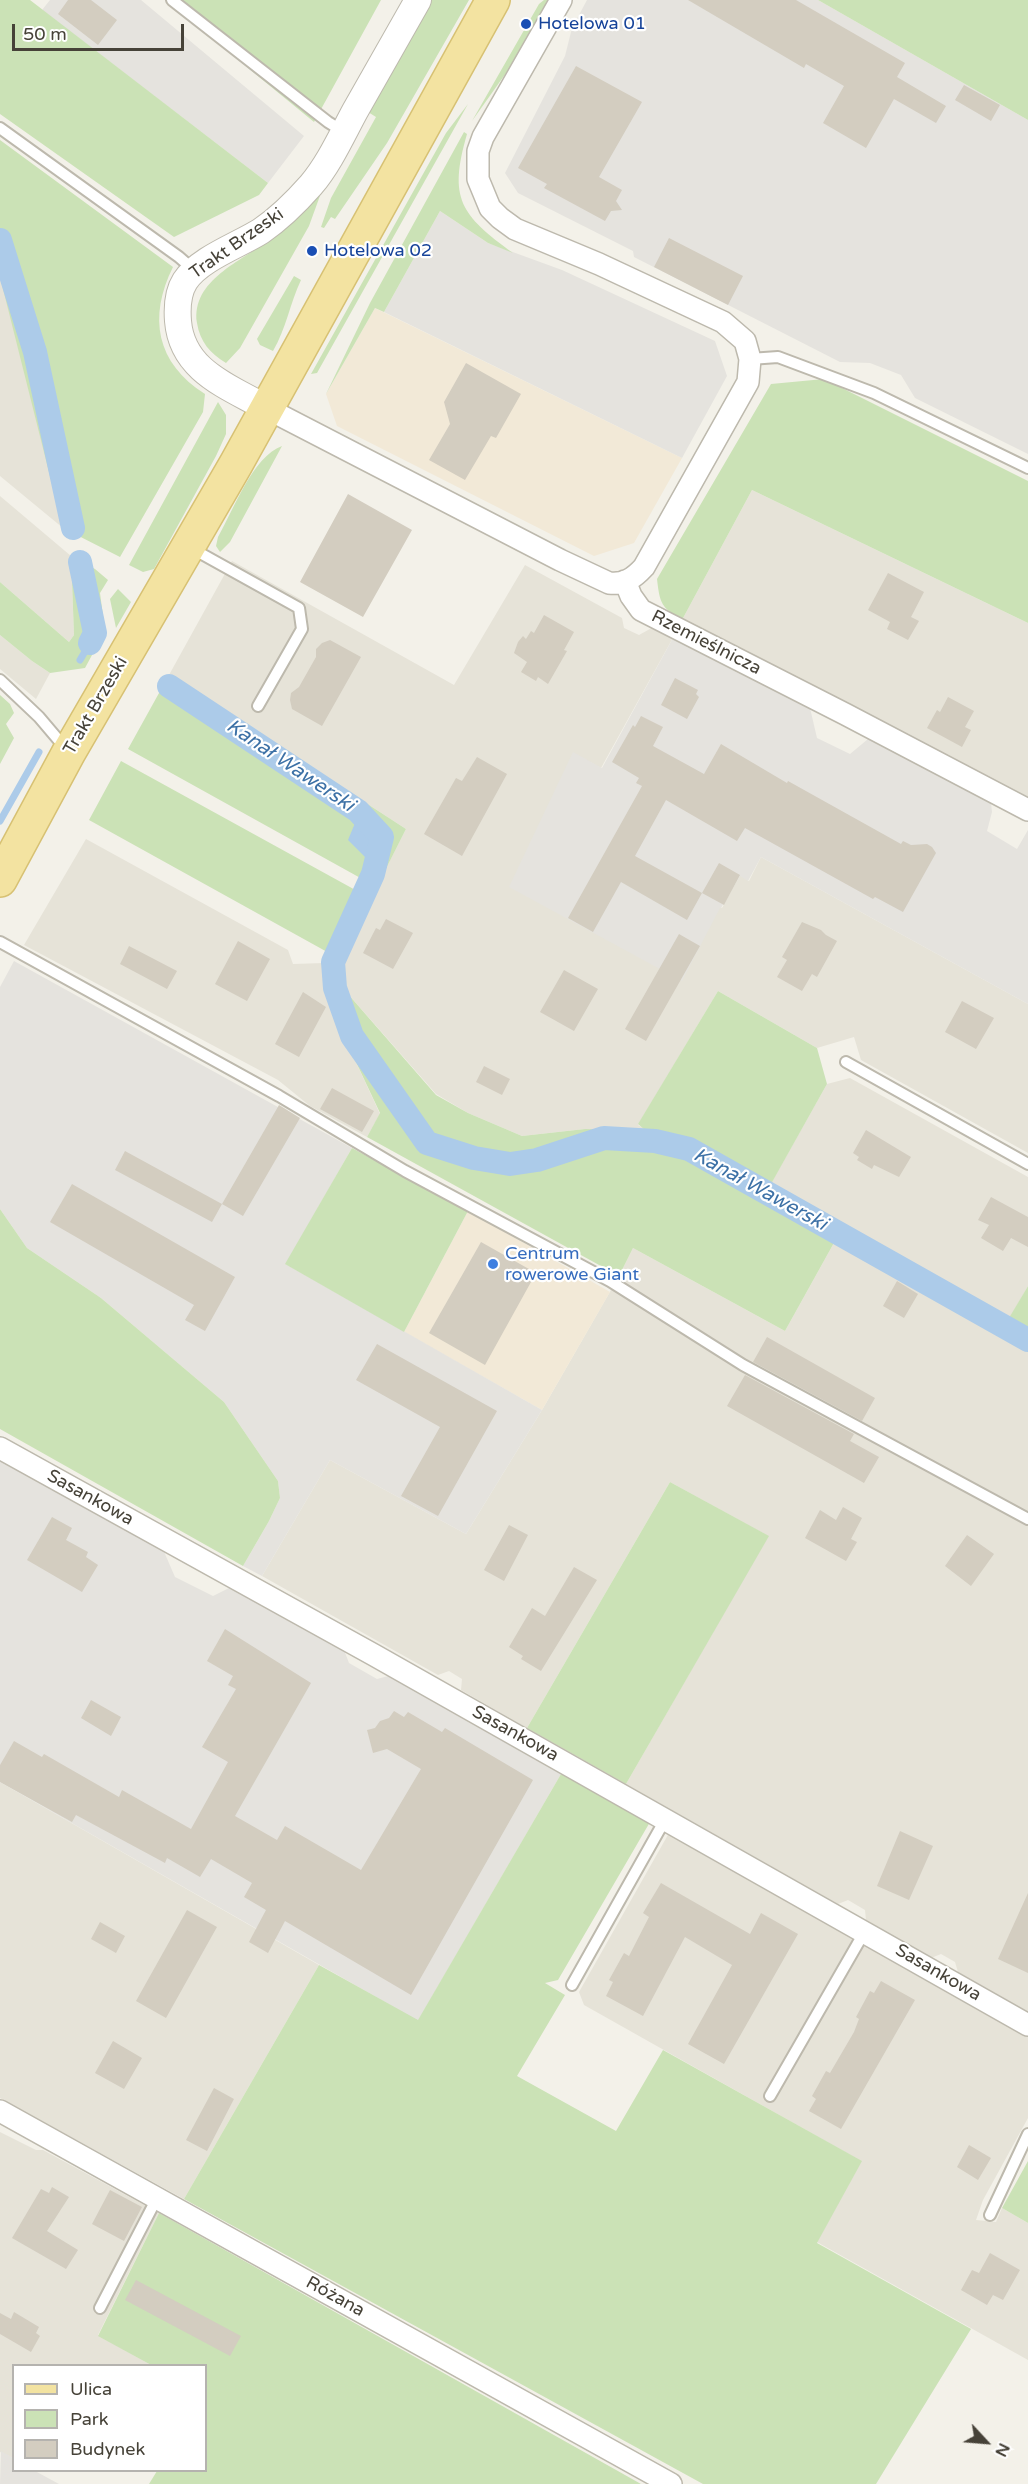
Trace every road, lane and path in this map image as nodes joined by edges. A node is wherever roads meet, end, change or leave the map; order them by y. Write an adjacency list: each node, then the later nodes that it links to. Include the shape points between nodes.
1 (172, 0): 6 (lane)
2 (418, 0): 6 (street, Trakt Brzeski)
3 (493, 0): 9 (main road, Trakt Brzeski)
4 (561, 0): 8 (street, via 478,151 478,179 490,208 515,229 723,322 745,341)
5 (0, 128): 7 (lane)
6 (344, 132): 7 (street, Trakt Brzeski, via 313,182 287,211)
7 (195, 271): 9 (street, Trakt Brzeski, via 185,281 177,310 184,350 207,374)
8 (750, 359): 10 (lane, via 778,357 874,393); 12 (street, via 748,382 656,547 644,567)
9 (267, 408): 11 (main road, Trakt Brzeski); 12 (street, via 560,560 609,583)
10 (1028, 468)
11 (187, 546): 14 (lane, via 299,609 302,628); 15 (main road, Trakt Brzeski)
12 (625, 581): 16 (street, Rzemieślnicza, via 641,610)
13 (0, 680): 15 (lane)
14 (258, 706)
15 (69, 752): 17 (main road, Trakt Brzeski)
16 (1028, 810)
17 (0, 880)
18 (0, 942): 22 (lane, via 279,1096 405,1171 610,1281 744,1365)
19 (846, 1062): 20 (lane)
20 (1028, 1164)
21 (0, 1448): 23 (street, Sasankowa)
22 (1028, 1519)
23 (666, 1818): 24 (street, Sasankowa); 25 (lane)
24 (865, 1930): 26 (street, Sasankowa); 27 (lane)
25 (572, 1985)
26 (1028, 2025)
27 (770, 2096)
28 (0, 2110): 30 (street, Różana)
29 (1028, 2134): 31 (lane)
30 (157, 2198): 32 (lane); 33 (street, Różana)
31 (990, 2215)
32 (100, 2308)
33 (670, 2484)

